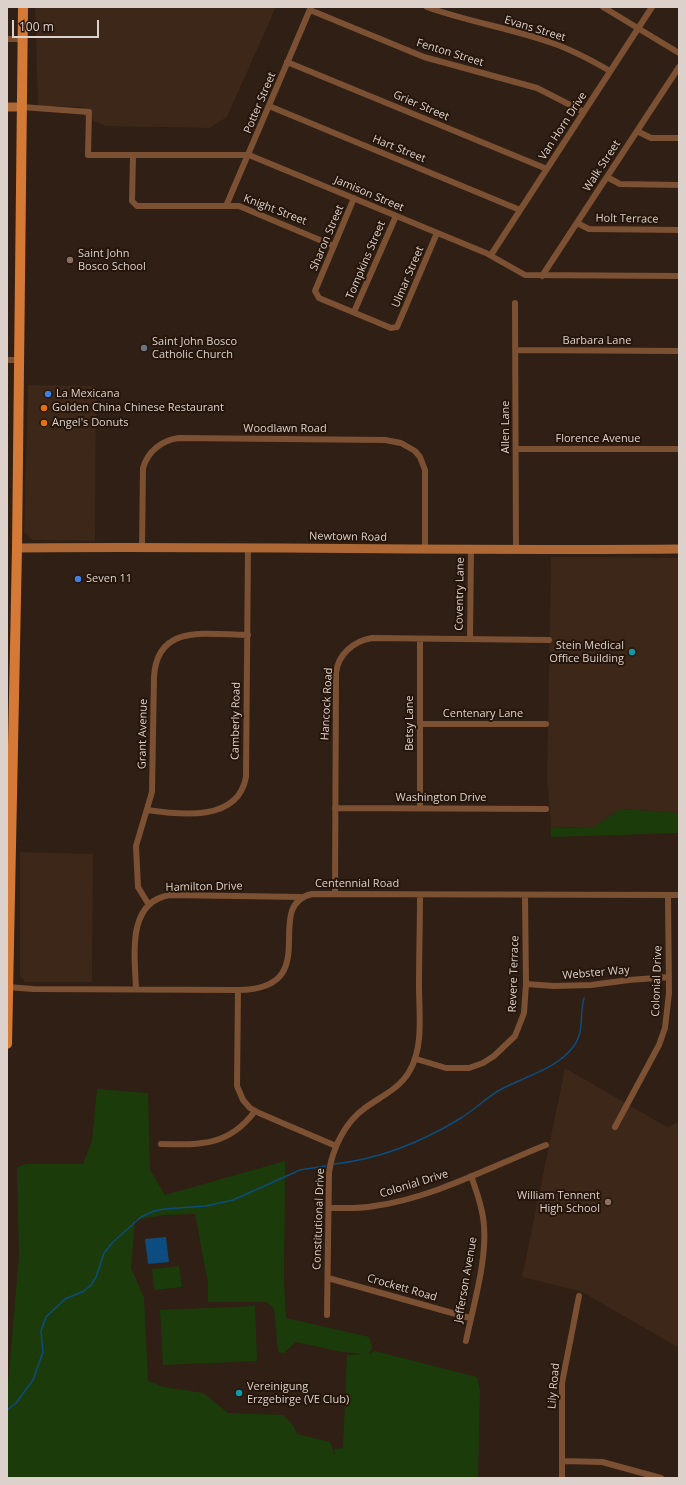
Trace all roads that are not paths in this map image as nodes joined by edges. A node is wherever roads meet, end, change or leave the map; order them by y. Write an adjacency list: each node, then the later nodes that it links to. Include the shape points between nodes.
1 (23, 7): 8 (main road)
2 (427, 7): 12 (street, Evans Street, via 552,43 585,56)
3 (603, 7): 6 (street)
4 (652, 7): 6 (street, Van Horn Drive)
5 (310, 8): 10 (street, Potter Street); 16 (street, Fenton Street, via 424,57 537,88)
6 (639, 28): 9 (street); 12 (street, Van Horn Drive)
7 (7, 39): 8 (street)
8 (22, 39): 15 (main road)
9 (679, 53)
10 (287, 62): 13 (street, Potter Street); 21 (street, Grier Street)
11 (679, 67): 17 (street, Walk Street)
12 (610, 72): 16 (street, Van Horn Drive)
13 (269, 106): 19 (street, Potter Street); 26 (street, Hart Street)
14 (7, 107): 15 (street)
15 (22, 107): 20 (street, Jamison Street, via 89,112 88,155); 40 (main road)
16 (584, 112): 21 (street, Van Horn Drive)
17 (636, 132): 18 (street, via 651,138); 22 (street, Walk Street)
18 (679, 138)
19 (249, 155): 20 (street, Jamison Street); 24 (street, Jamison Street); 25 (street, Potter Street)
20 (133, 156): 25 (street, Knight Street, via 134,204)
21 (547, 169): 26 (street, Van Horn Drive)
22 (607, 177): 23 (street, via 620,184); 28 (street, Walk Street)
23 (679, 185)
24 (354, 198): 27 (street, Jamison Street); 31 (street, Sharon Street)
25 (226, 206): 31 (street, Knight Street, via 244,208)
26 (520, 210): 32 (street, Van Horn Drive)
27 (396, 216): 30 (street, Jamison Street); 36 (street, Tompkins Street)
28 (577, 223): 29 (street, Holt Terrace, via 589,229); 33 (street, Walk Street)
29 (679, 230)
30 (437, 233): 32 (street, Jamison Street); 36 (street, Ulmar Street, via 399,325 392,328)
31 (334, 246): 36 (street, Sharon Street, via 316,294 319,298)
32 (491, 255): 33 (street, Jamison Street, via 525,276)
33 (542, 276): 34 (street, Jamison Street)
34 (679, 276)
35 (516, 303): 37 (street, Allen Lane)
36 (354, 312)
37 (516, 350): 38 (street, Barbara Lane); 41 (street, Allen Lane)
38 (679, 351)
39 (7, 360): 40 (street)
40 (19, 360): 44 (main road)
41 (516, 449): 42 (street, Florence Avenue); 49 (street, Allen Lane)
42 (679, 449)
43 (142, 547): 44 (street, Newtown Road); 45 (street, Newtown Road); 47 (street, Woodlawn Road, via 143,468 148,457 159,445 179,438 313,439 395,440 415,451 425,470)
44 (18, 548): 54 (main road)
45 (248, 548): 47 (street, Newtown Road); 50 (street, Camberly Road)
46 (679, 549): 49 (street, Newtown Road)
47 (425, 550): 48 (street, Newtown Road)
48 (471, 550): 49 (street, Newtown Road); 51 (street, Coventry Lane)
49 (516, 550)
50 (248, 635): 60 (street, Grant Avenue, via 184,635 170,641 159,654 154,677 152,792); 60 (street, Camberly Road, via 246,777 242,788 230,804 217,811)
51 (470, 638): 52 (street, Hancock Road); 53 (street, Hancock Road)
52 (420, 639): 55 (street, Betsy Lane); 57 (street, Hancock Road, via 365,639 350,648 338,663)
53 (549, 640)
54 (11, 702): 70 (main road)
55 (420, 724): 56 (street, Centenary Lane); 58 (street, Betsy Lane)
56 (546, 724)
57 (335, 808): 58 (street, Washington Drive); 61 (street, Hancock Road)
58 (420, 808): 59 (street, Washington Drive)
59 (546, 809)
60 (147, 810): 67 (street, Grant Avenue, via 137,839 136,873 138,887)
61 (335, 894): 62 (street, Centennial Road); 66 (street, Centennial Road, via 312,894)
62 (420, 895): 65 (street, Centennial Road); 74 (street, Constitutional Drive, via 419,1032)
63 (668, 895): 64 (street, Centennial Road); 65 (street, Centennial Road); 68 (street, Colonial Drive)
64 (679, 895)
65 (525, 896): 69 (street, Revere Terrace)
66 (301, 897): 67 (street, Hamilton Drive, via 170,895); 72 (street, Centennial Road, via 293,904 290,915 289,952 281,974 268,984)
67 (149, 905): 71 (street, Hamilton Drive, via 137,924)
68 (669, 977): 69 (street, Webster Way, via 591,986); 76 (street, Colonial Drive, via 668,1006 663,1034)
69 (526, 984): 74 (street, Revere Terrace, via 524,1013 518,1030 510,1043 494,1056 474,1066 461,1068 446,1068)
70 (7, 987): 71 (street, Centennial Road); 73 (main road)
71 (136, 988): 72 (street, Centennial Road)
72 (238, 990): 75 (street, via 236,1078 243,1100)
73 (7, 1044)
74 (416, 1059): 79 (street, Constitutional Drive, via 397,1086 358,1114 343,1132)
75 (256, 1112): 77 (street, via 238,1130 213,1142 195,1145); 79 (street)
76 (615, 1127)
77 (161, 1144)
78 (546, 1145): 80 (street, Colonial Drive)
79 (336, 1146): 81 (street, Constitutional Drive, via 330,1166)
80 (471, 1176): 81 (street, Colonial Drive, via 399,1201 366,1207); 85 (street, Jefferson Avenue, via 480,1203 484,1250)
81 (329, 1208): 82 (street, Constitutional Drive)
82 (328, 1278): 84 (street, Constitutional Drive); 85 (street, Crockett Road)
83 (579, 1296): 87 (street, Lily Road, via 562,1383)
84 (327, 1315)
85 (470, 1318): 86 (street, Jefferson Avenue)
86 (466, 1341)
87 (562, 1461): 88 (street, Lily Road); 89 (street, via 602,1462)
88 (562, 1478)
89 (661, 1478)

